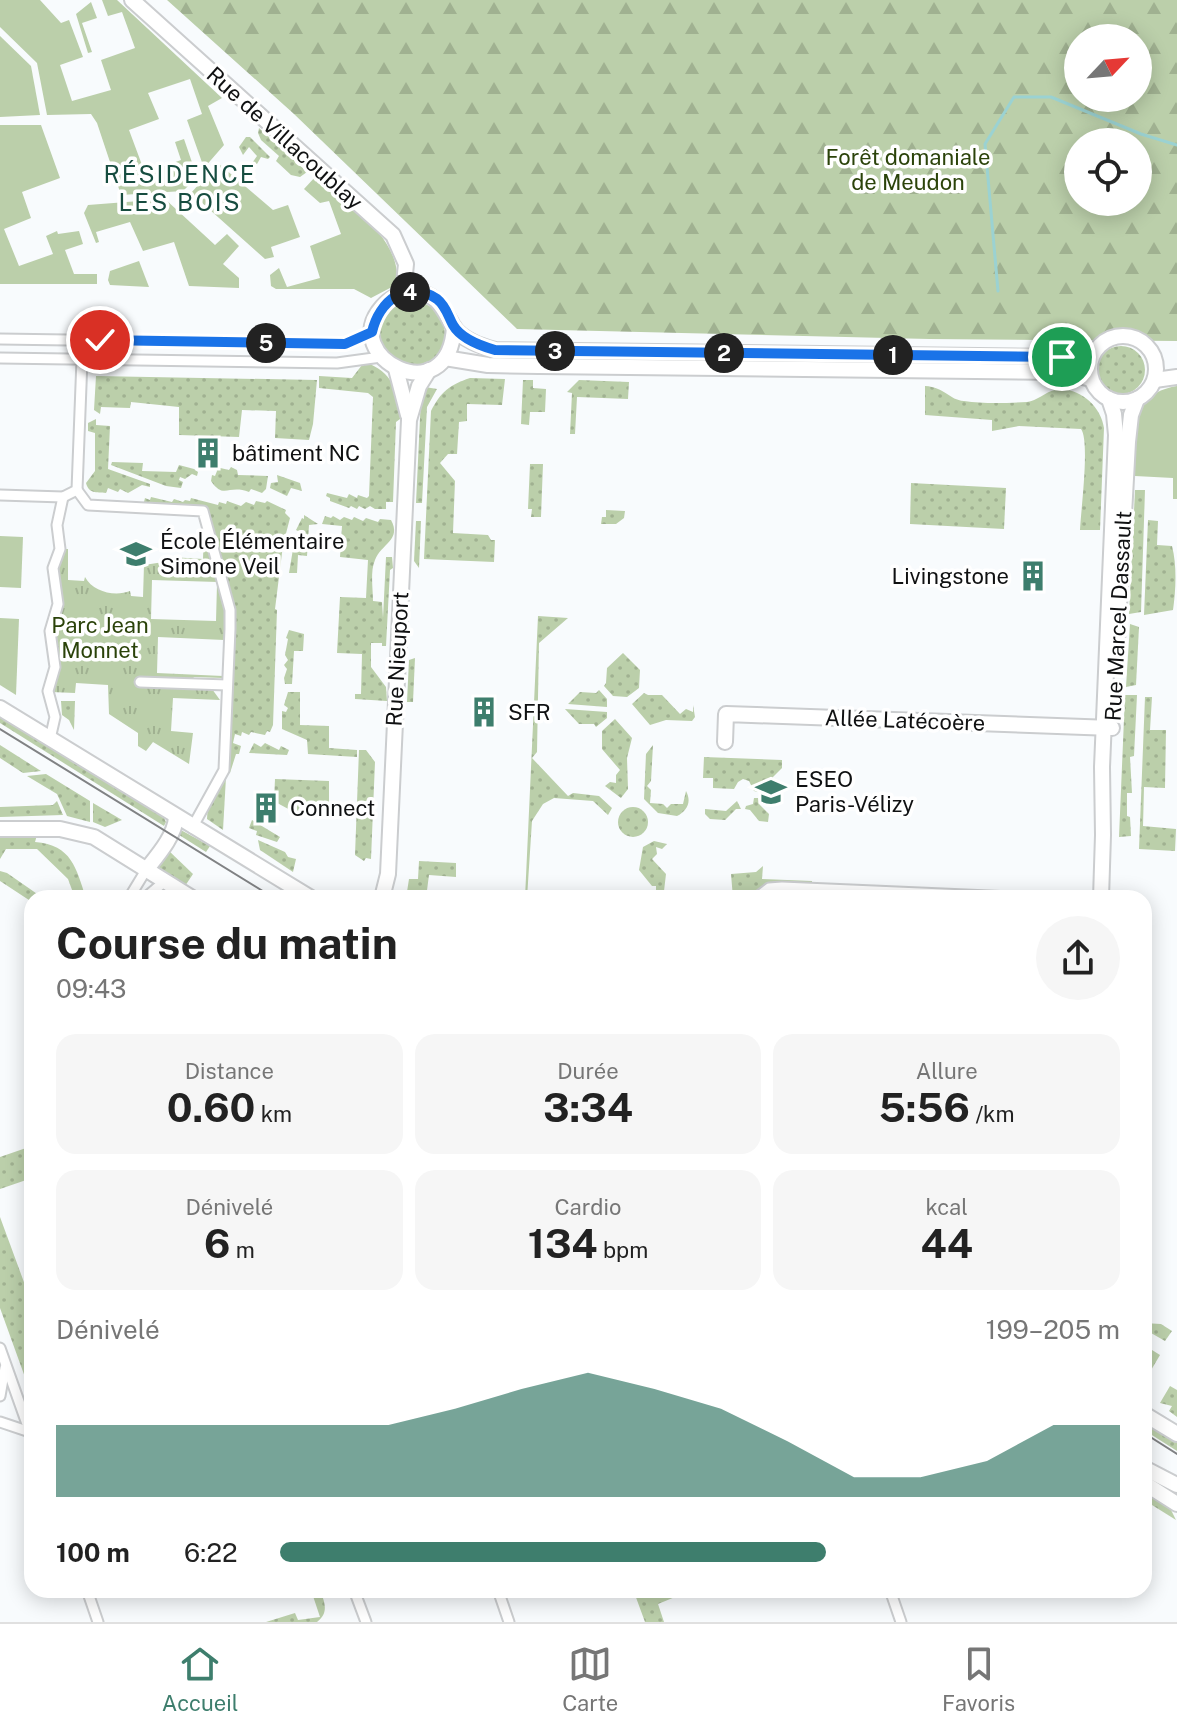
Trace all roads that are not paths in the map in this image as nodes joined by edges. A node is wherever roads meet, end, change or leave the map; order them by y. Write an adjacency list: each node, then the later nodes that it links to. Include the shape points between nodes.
1 (132, 0): 2 (street, Rue de Villacoublay, via 393,235 406,264)
2 (403, 293): 3 (street, via 437,299); 4 (street, via 382,306)
3 (454, 327): 6 (street, via 495,350 1050,357); 9 (street)
4 (372, 332): 5 (street, via 345,344); 7 (street)
5 (0, 339)
6 (1093, 352): 11 (street, via 1112,337 1132,337 1146,345); 16 (street)
7 (381, 357): 10 (street, via 337,363); 13 (street)
8 (0, 358): 10 (street)
9 (445, 358): 14 (street); 16 (street, via 488,365 1062,372)
10 (82, 359): 21 (street)
11 (1156, 363): 12 (street); 17 (street)
12 (1177, 368)
13 (396, 369): 14 (street); 20 (street, Rue Nieuport)
14 (429, 370): 20 (street, Rue Nieuport)
15 (1177, 377): 17 (street)
16 (1091, 379): 18 (street)
17 (1155, 380): 19 (street)
18 (1109, 399): 19 (street); 27 (street, Rue Marcel Dassault, via 1116,435)
19 (1137, 399): 27 (street, Rue Marcel Dassault, via 1128,442)
20 (409, 420): 39 (street, Rue Nieuport)
21 (77, 490): 23 (street); 25 (street, via 88,505 203,511 230,610)
22 (0, 495): 23 (street)
23 (63, 497): 28 (street, via 57,525 60,549 53,568 58,604 50,631 55,667 48,691 55,717)
24 (140, 682): 25 (street)
25 (227, 685): 31 (street, via 224,770)
26 (0, 708): 28 (street)
27 (1108, 728): 29 (street, Allée Latécoère, via 726,714); 42 (street, Rue Marcel Dassault)
28 (50, 739): 30 (street)
29 (725, 742)
30 (176, 817): 31 (street); 33 (street)
31 (192, 828): 38 (street)
32 (0, 829): 33 (street, via 85,834)
33 (146, 870): 34 (street); 35 (street)
34 (164, 882): 36 (street); 37 (street)
35 (134, 890)
36 (154, 890)
37 (178, 890)
38 (297, 890)
39 (384, 890)
40 (766, 890): 41 (street)
41 (851, 890)
42 (1101, 890)
43 (0, 1348): 44 (street)
44 (6, 1365): 45 (street); 46 (street)
45 (1, 1393)
46 (24, 1415)
47 (1152, 1419): 50 (street)
48 (0, 1422): 49 (street)
49 (24, 1432)
50 (1177, 1434)
51 (1152, 1472): 52 (street)
52 (1177, 1485)
53 (1152, 1488): 54 (street)
54 (1177, 1504)
55 (90, 1598): 59 (street)
56 (357, 1598): 60 (street)
57 (501, 1598): 61 (street)
58 (893, 1598): 62 (street)
59 (98, 1622)
60 (366, 1622)
61 (509, 1622)
62 (901, 1622)

